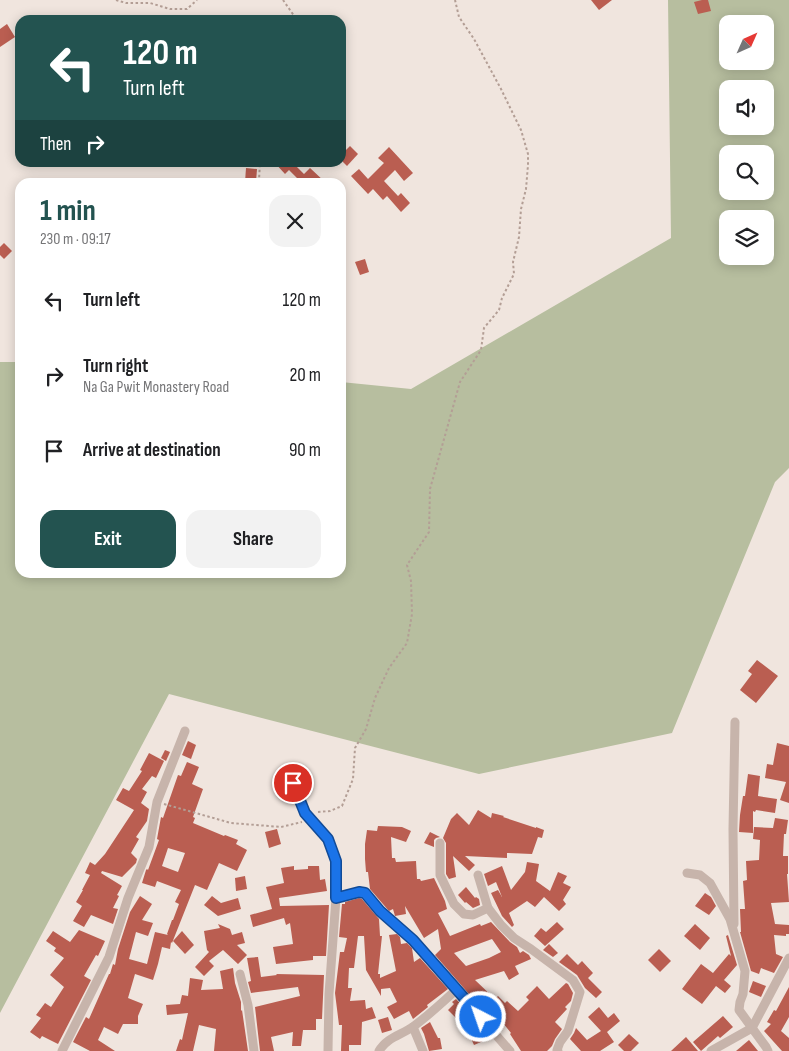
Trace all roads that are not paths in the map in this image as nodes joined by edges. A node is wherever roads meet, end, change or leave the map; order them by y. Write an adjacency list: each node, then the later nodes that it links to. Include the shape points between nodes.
1 (736, 722): 9 (street, via 732,829)
2 (185, 730): 15 (street, via 157,802 149,847 109,957)
3 (293, 783): 7 (street, via 308,817 328,839 336,861)
4 (440, 843): 8 (street, via 440,875 454,904 464,914 473,915)
5 (686, 873): 9 (street, via 700,875 710,883)
6 (478, 875): 8 (street)
7 (336, 898): 12 (street, via 365,893); 17 (street)
8 (488, 908): 21 (street, via 514,938 573,980 580,992)
9 (734, 931): 14 (street, via 744,971 740,1010)
10 (789, 958): 14 (street)
11 (240, 974): 16 (street, via 248,1004)
12 (457, 989): 13 (street); 20 (street)
13 (413, 1027): 18 (street, via 390,1038); 19 (street)
14 (752, 1028): 22 (street); 23 (street)
15 (62, 1051)
16 (254, 1051)
17 (328, 1051)
18 (378, 1051)
19 (423, 1051)
20 (510, 1051)
21 (558, 1051)
22 (711, 1051)
23 (768, 1051)

